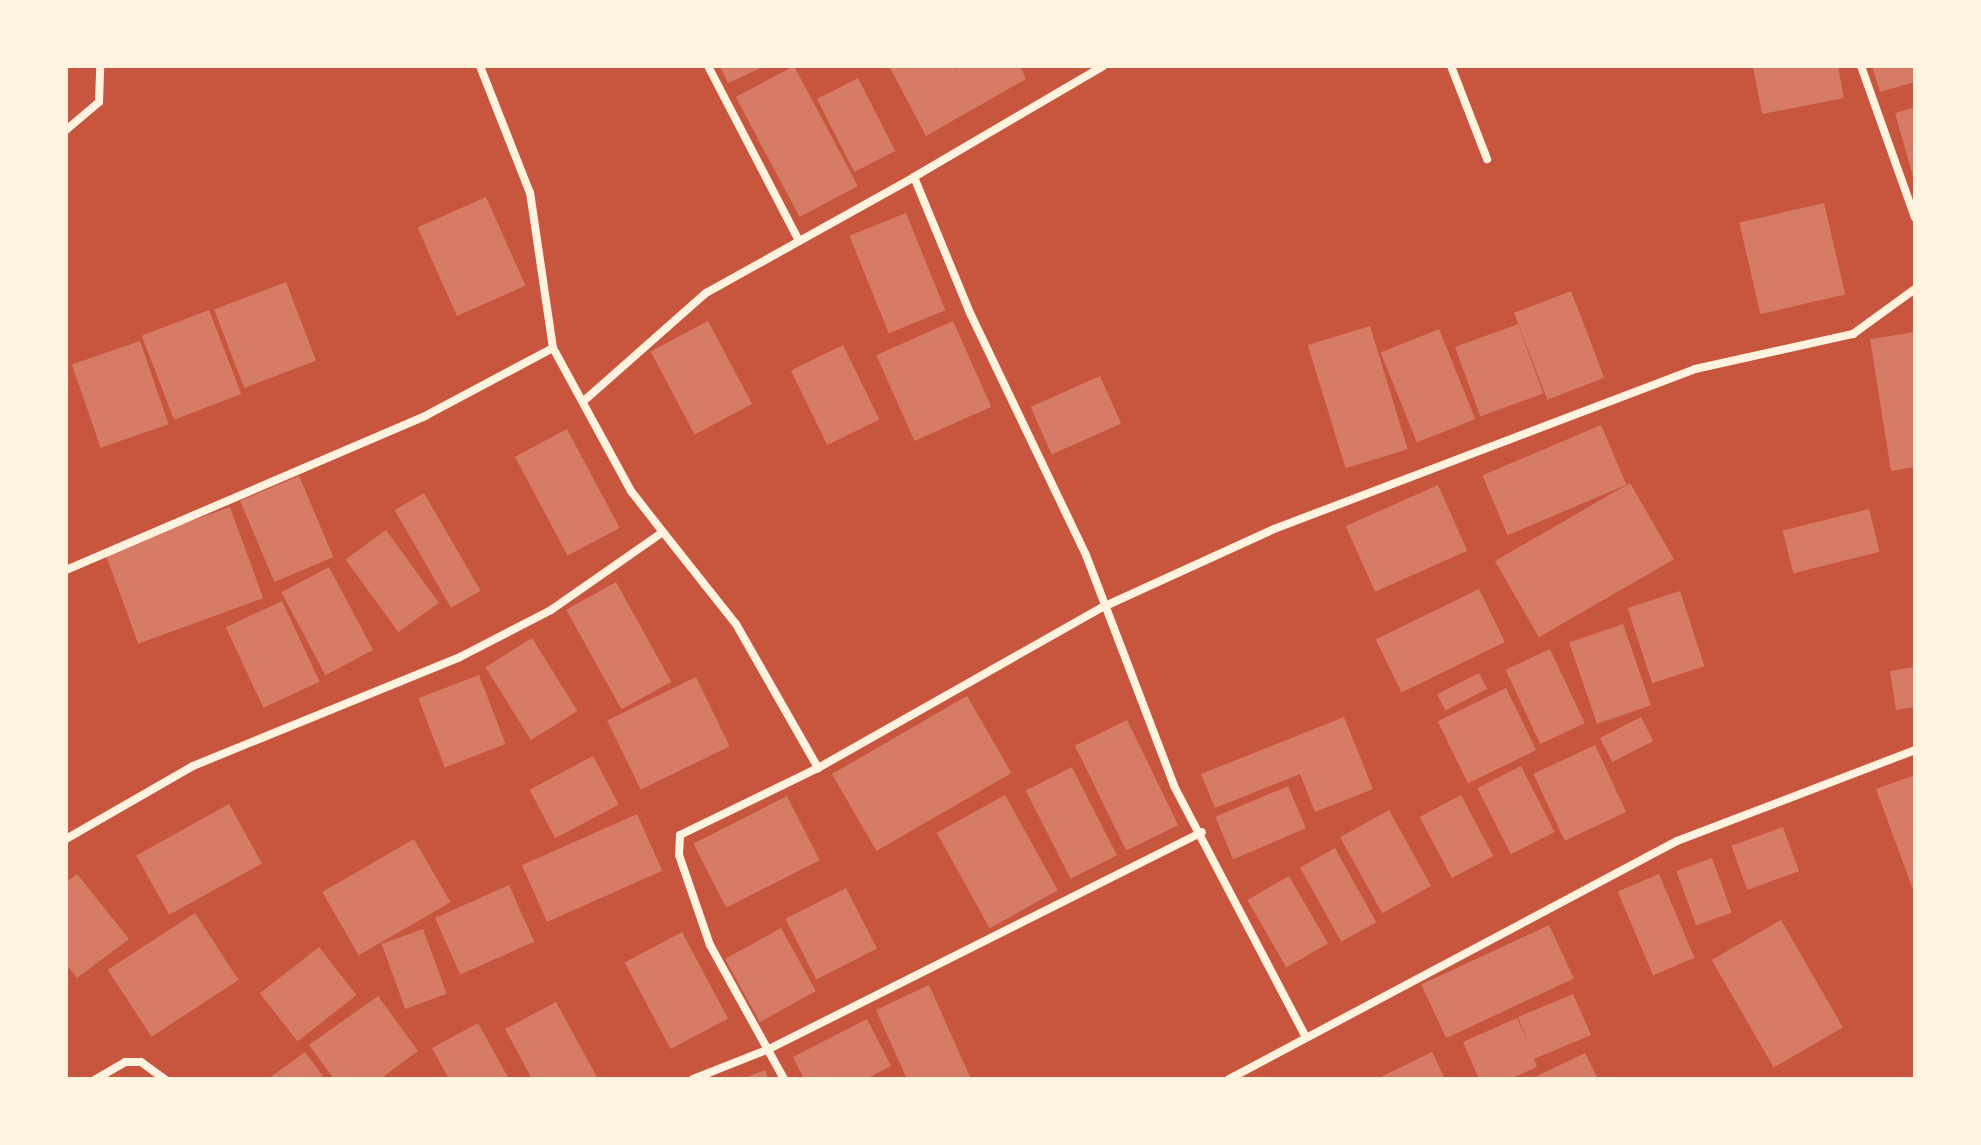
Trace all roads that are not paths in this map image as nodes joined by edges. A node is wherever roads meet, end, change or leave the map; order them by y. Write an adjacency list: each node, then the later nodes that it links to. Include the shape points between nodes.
1 (100, 66): 7 (street, via 99,102)
2 (480, 66): 13 (street, via 530,193)
3 (708, 66): 11 (street)
4 (1103, 66): 9 (street)
5 (1451, 66): 8 (street)
6 (1861, 66): 10 (street)
7 (66, 130)
8 (1487, 159)
9 (914, 177): 11 (street); 17 (street)
10 (1915, 218)
11 (799, 241): 14 (street, via 706,293)
12 (1915, 289): 17 (street, via 1853,334 1695,369 1274,529)
13 (553, 348): 14 (street); 16 (street, via 425,416)
14 (586, 399): 15 (street, via 631,491)
15 (663, 532): 19 (street, via 736,624); 21 (street, via 525,624 193,766)
16 (66, 570)
17 (1103, 607): 19 (street); 20 (street, via 1174,786)
18 (1915, 750): 22 (street, via 1677,841)
19 (818, 768): 23 (street, via 680,835 679,855 710,945)
20 (1202, 832): 22 (street); 23 (street)
21 (66, 839)
22 (1306, 1037): 28 (street)
23 (769, 1049): 26 (street); 27 (street)
24 (96, 1079): 25 (street, via 125,1062 141,1062)
25 (164, 1079)
26 (693, 1079)
27 (784, 1079)
28 (1229, 1079)

